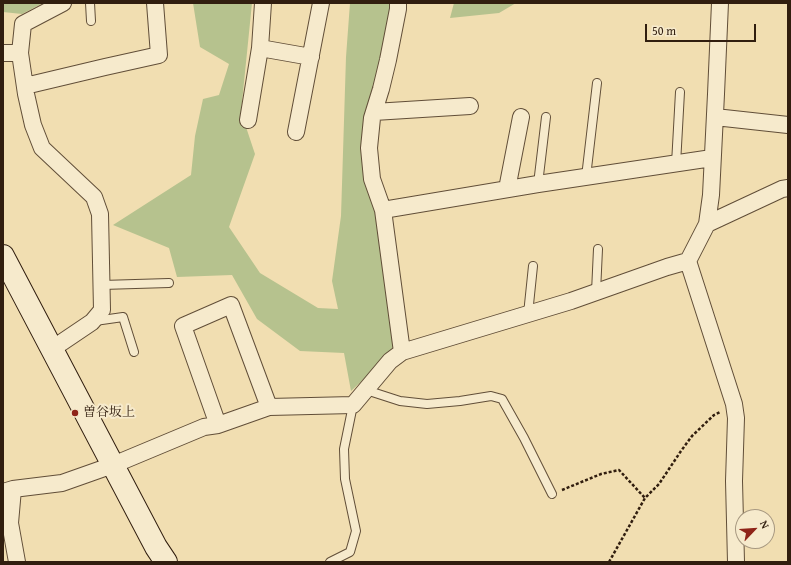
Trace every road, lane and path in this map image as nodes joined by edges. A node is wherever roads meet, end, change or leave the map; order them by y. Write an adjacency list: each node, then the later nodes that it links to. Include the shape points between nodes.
1 (63, 3): 11 (street, via 23,24)
2 (90, 3): 8 (lane)
3 (155, 3): 14 (street, via 159,55)
4 (263, 3): 9 (street)
5 (321, 3): 12 (street)
6 (398, 3): 17 (street, via 388,60)
7 (720, 3): 20 (street)
8 (91, 21)
9 (260, 48): 12 (street); 21 (street)
10 (3, 53): 11 (street)
11 (20, 53): 14 (street)
12 (311, 57): 23 (street)
13 (597, 83): 26 (lane)
14 (25, 86): 37 (street, via 42,148 94,197 100,214)
15 (680, 92): 25 (lane)
16 (470, 106): 17 (street)
17 (374, 112): 30 (street, via 369,148 372,179)
18 (521, 117): 29 (street)
19 (546, 117): 27 (lane)
20 (715, 117): 22 (street); 24 (street)
21 (248, 120)
22 (788, 125)
23 (296, 132)
24 (712, 158): 25 (street); 31 (street)
25 (676, 164): 26 (street)
26 (586, 177): 27 (street)
27 (538, 184): 29 (street)
28 (788, 188): 31 (street)
29 (507, 189): 30 (street)
30 (383, 210): 43 (street)
31 (707, 224): 34 (street)
32 (598, 249): 38 (lane)
33 (3, 256): 41 (main road)
34 (688, 261): 38 (street); 45 (street)
35 (533, 266): 39 (lane)
36 (169, 283): 37 (lane)
37 (102, 286): 40 (street, via 102,310)
38 (596, 292): 39 (street)
39 (528, 314): 43 (street)
40 (92, 322): 41 (street); 42 (lane, via 123,317)
41 (52, 349): 49 (main road)
42 (134, 352)
43 (402, 352): 44 (street, via 390,361)
44 (366, 390): 46 (street); 51 (lane, via 400,401 426,404 491,396 502,399)
45 (734, 404): 52 (path, via 714,415 692,436 659,484); 57 (street)
46 (353, 405): 47 (street); 55 (lane, via 344,449 345,478 356,531 350,552)
47 (270, 407): 48 (street); 48 (street, via 231,305 183,326)
48 (218, 425): 49 (street, via 204,427)
49 (112, 465): 50 (street, via 62,483); 54 (main road)
50 (6, 488): 53 (street)
51 (552, 494): 52 (path, via 601,474 619,470)
52 (645, 498): 56 (path)
53 (16, 562)
54 (166, 562)
55 (330, 562)
56 (609, 562)
57 (736, 562)

